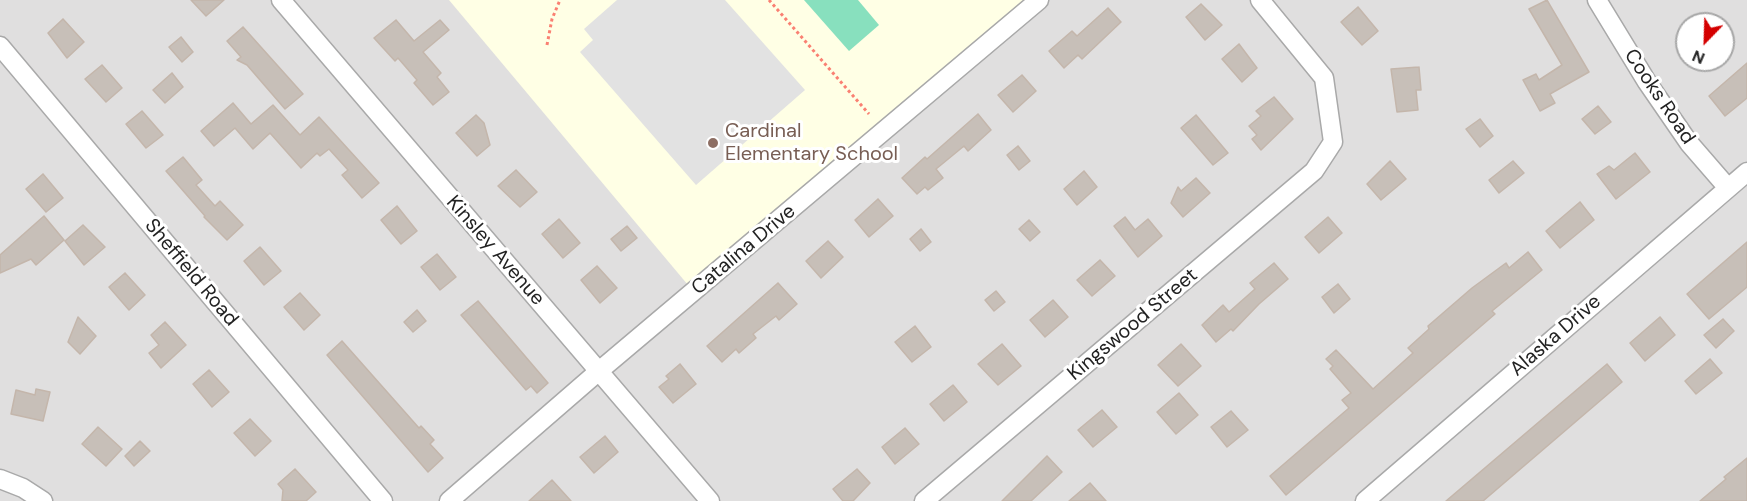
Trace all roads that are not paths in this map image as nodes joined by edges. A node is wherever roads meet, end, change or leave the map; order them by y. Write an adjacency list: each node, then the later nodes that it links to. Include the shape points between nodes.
1 (281, 0): 8 (street, Kinsley Avenue)
2 (1039, 0): 8 (street, Catalina Drive)
3 (1260, 0): 14 (street, Kingswood Street, via 1324,78 1333,142 1314,171)
4 (1597, 0): 7 (street, Cooks Road, via 1689,143)
5 (0, 46): 11 (street, Sheffield Road)
6 (1747, 172): 7 (street, Alaska Drive)
7 (1728, 188): 15 (street, Alaska Drive)
8 (599, 372): 12 (street, Catalina Drive); 13 (street, Kinsley Avenue)
9 (0, 479): 10 (street)
10 (43, 501)
11 (383, 501)
12 (449, 501)
13 (710, 501)
14 (924, 501)
15 (1365, 501)

